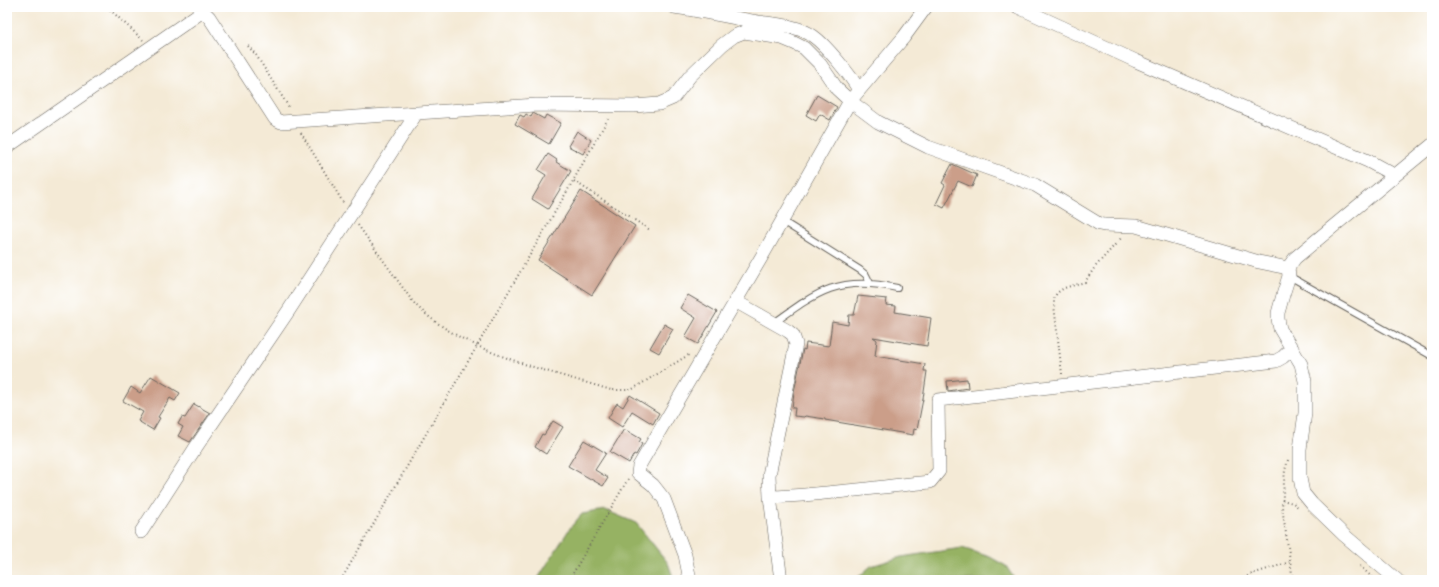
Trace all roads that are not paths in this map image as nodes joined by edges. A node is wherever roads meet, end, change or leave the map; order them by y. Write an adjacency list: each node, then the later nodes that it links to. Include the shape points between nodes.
1 (674, 7): 4 (street, via 780,24 801,30 821,43)
2 (926, 7): 4 (street)
3 (1018, 7): 9 (street, via 1368,161)
4 (859, 90): 5 (street)
5 (850, 101): 6 (street, via 836,89 820,64 804,48 782,38 744,32 722,45 690,76 673,98 659,104 536,105); 10 (street); 11 (street, via 878,122 928,147 1035,185 1104,226 1146,228)
6 (416, 114): 8 (street, via 281,122 275,119 211,19 200,13); 19 (street)
7 (1432, 145): 9 (street)
8 (7, 148)
9 (1394, 175): 11 (street, via 1295,258)
10 (782, 221): 12 (lane, via 860,270); 14 (street)
11 (1288, 272): 16 (street, via 1278,313 1278,325); 17 (lane)
12 (870, 283): 13 (lane); 15 (lane, via 839,285 823,291)
13 (897, 288)
14 (735, 301): 15 (street); 20 (street, via 637,471 653,484 664,499 685,555)
15 (774, 323): 18 (street, via 793,335 796,344 770,467)
16 (1292, 348): 18 (street, via 1283,358 1276,361 938,400 939,471 930,482); 22 (street, via 1301,364 1306,390 1300,449 1303,493 1344,535)
17 (1432, 356)
18 (770, 497): 21 (street)
19 (141, 532)
20 (690, 580)
21 (781, 580)
22 (1397, 580)

